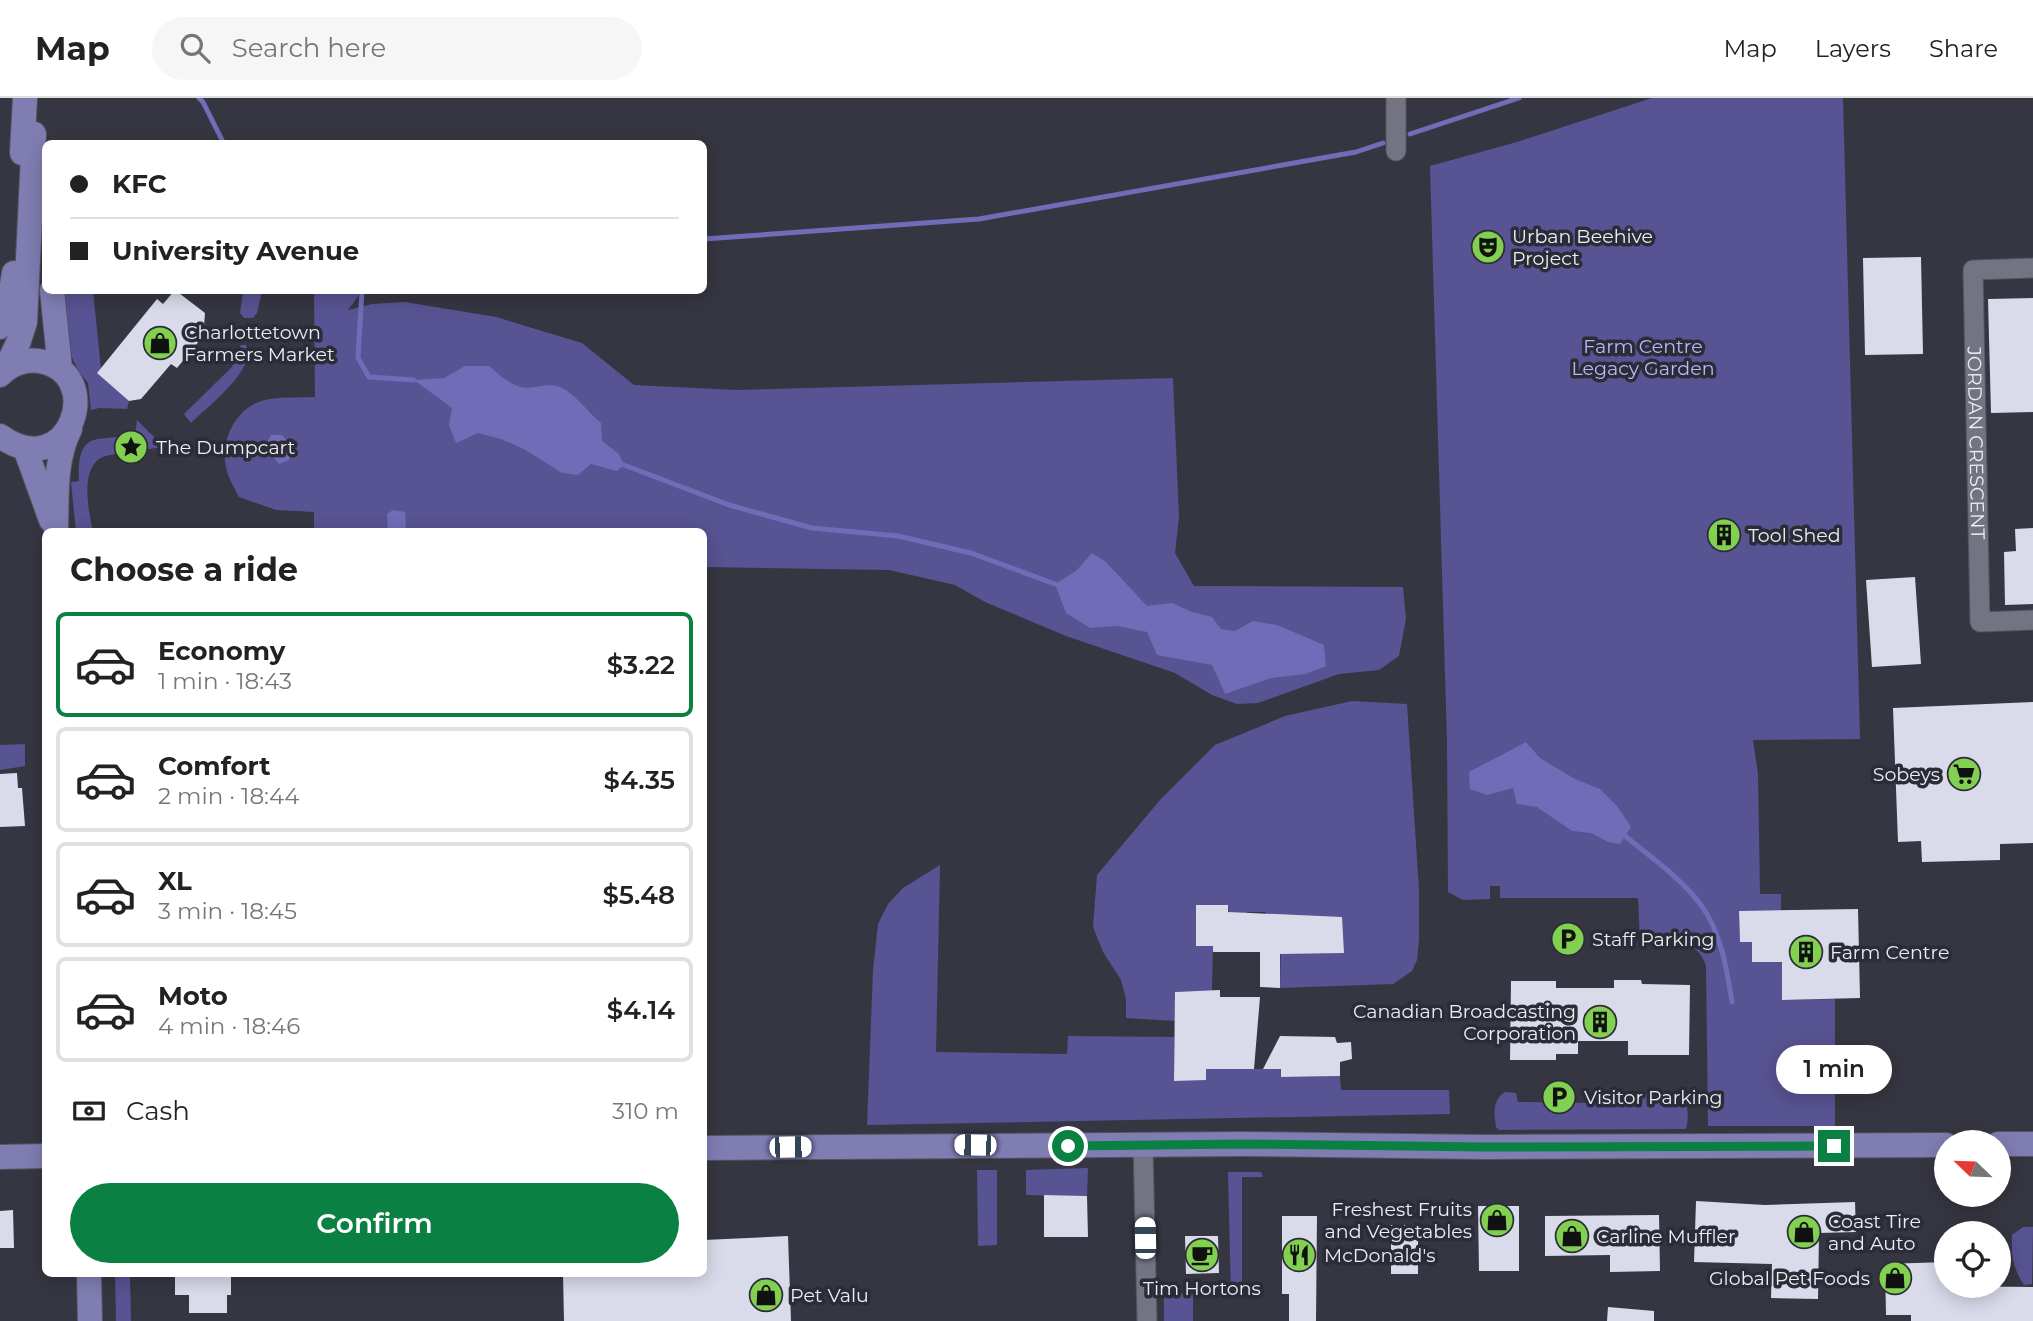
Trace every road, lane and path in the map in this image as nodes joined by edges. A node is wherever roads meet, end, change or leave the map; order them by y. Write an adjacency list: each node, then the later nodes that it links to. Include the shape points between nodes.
1 (25, 98): 9 (main road, via 14,282)
2 (31, 98): 4 (main road)
3 (1396, 98): 5 (street)
4 (34, 134): 6 (main road); 11 (main road, via 25,322)
5 (1396, 151)
6 (42, 201)
7 (2033, 268): 17 (street, JORDAN CRESCENT, via 1973,270 1980,622)
8 (52, 294): 10 (main road)
9 (0, 327)
10 (60, 369): 11 (main road, via 32,360); 12 (main road, via 74,391)
11 (2, 373)
12 (72, 425): 14 (main road, via 52,444); 16 (main road, via 58,469)
13 (0, 436): 14 (main road)
14 (24, 448): 15 (main road)
15 (54, 528)
16 (56, 528)
17 (2033, 620)
18 (1143, 1144): 19 (main road); 22 (main road); 27 (street)
19 (1934, 1144)
20 (2011, 1144): 21 (main road)
21 (2033, 1144)
22 (707, 1148)
23 (42, 1156): 24 (main road)
24 (0, 1157)
25 (89, 1277): 26 (main road)
26 (90, 1321)
27 (1147, 1321)

